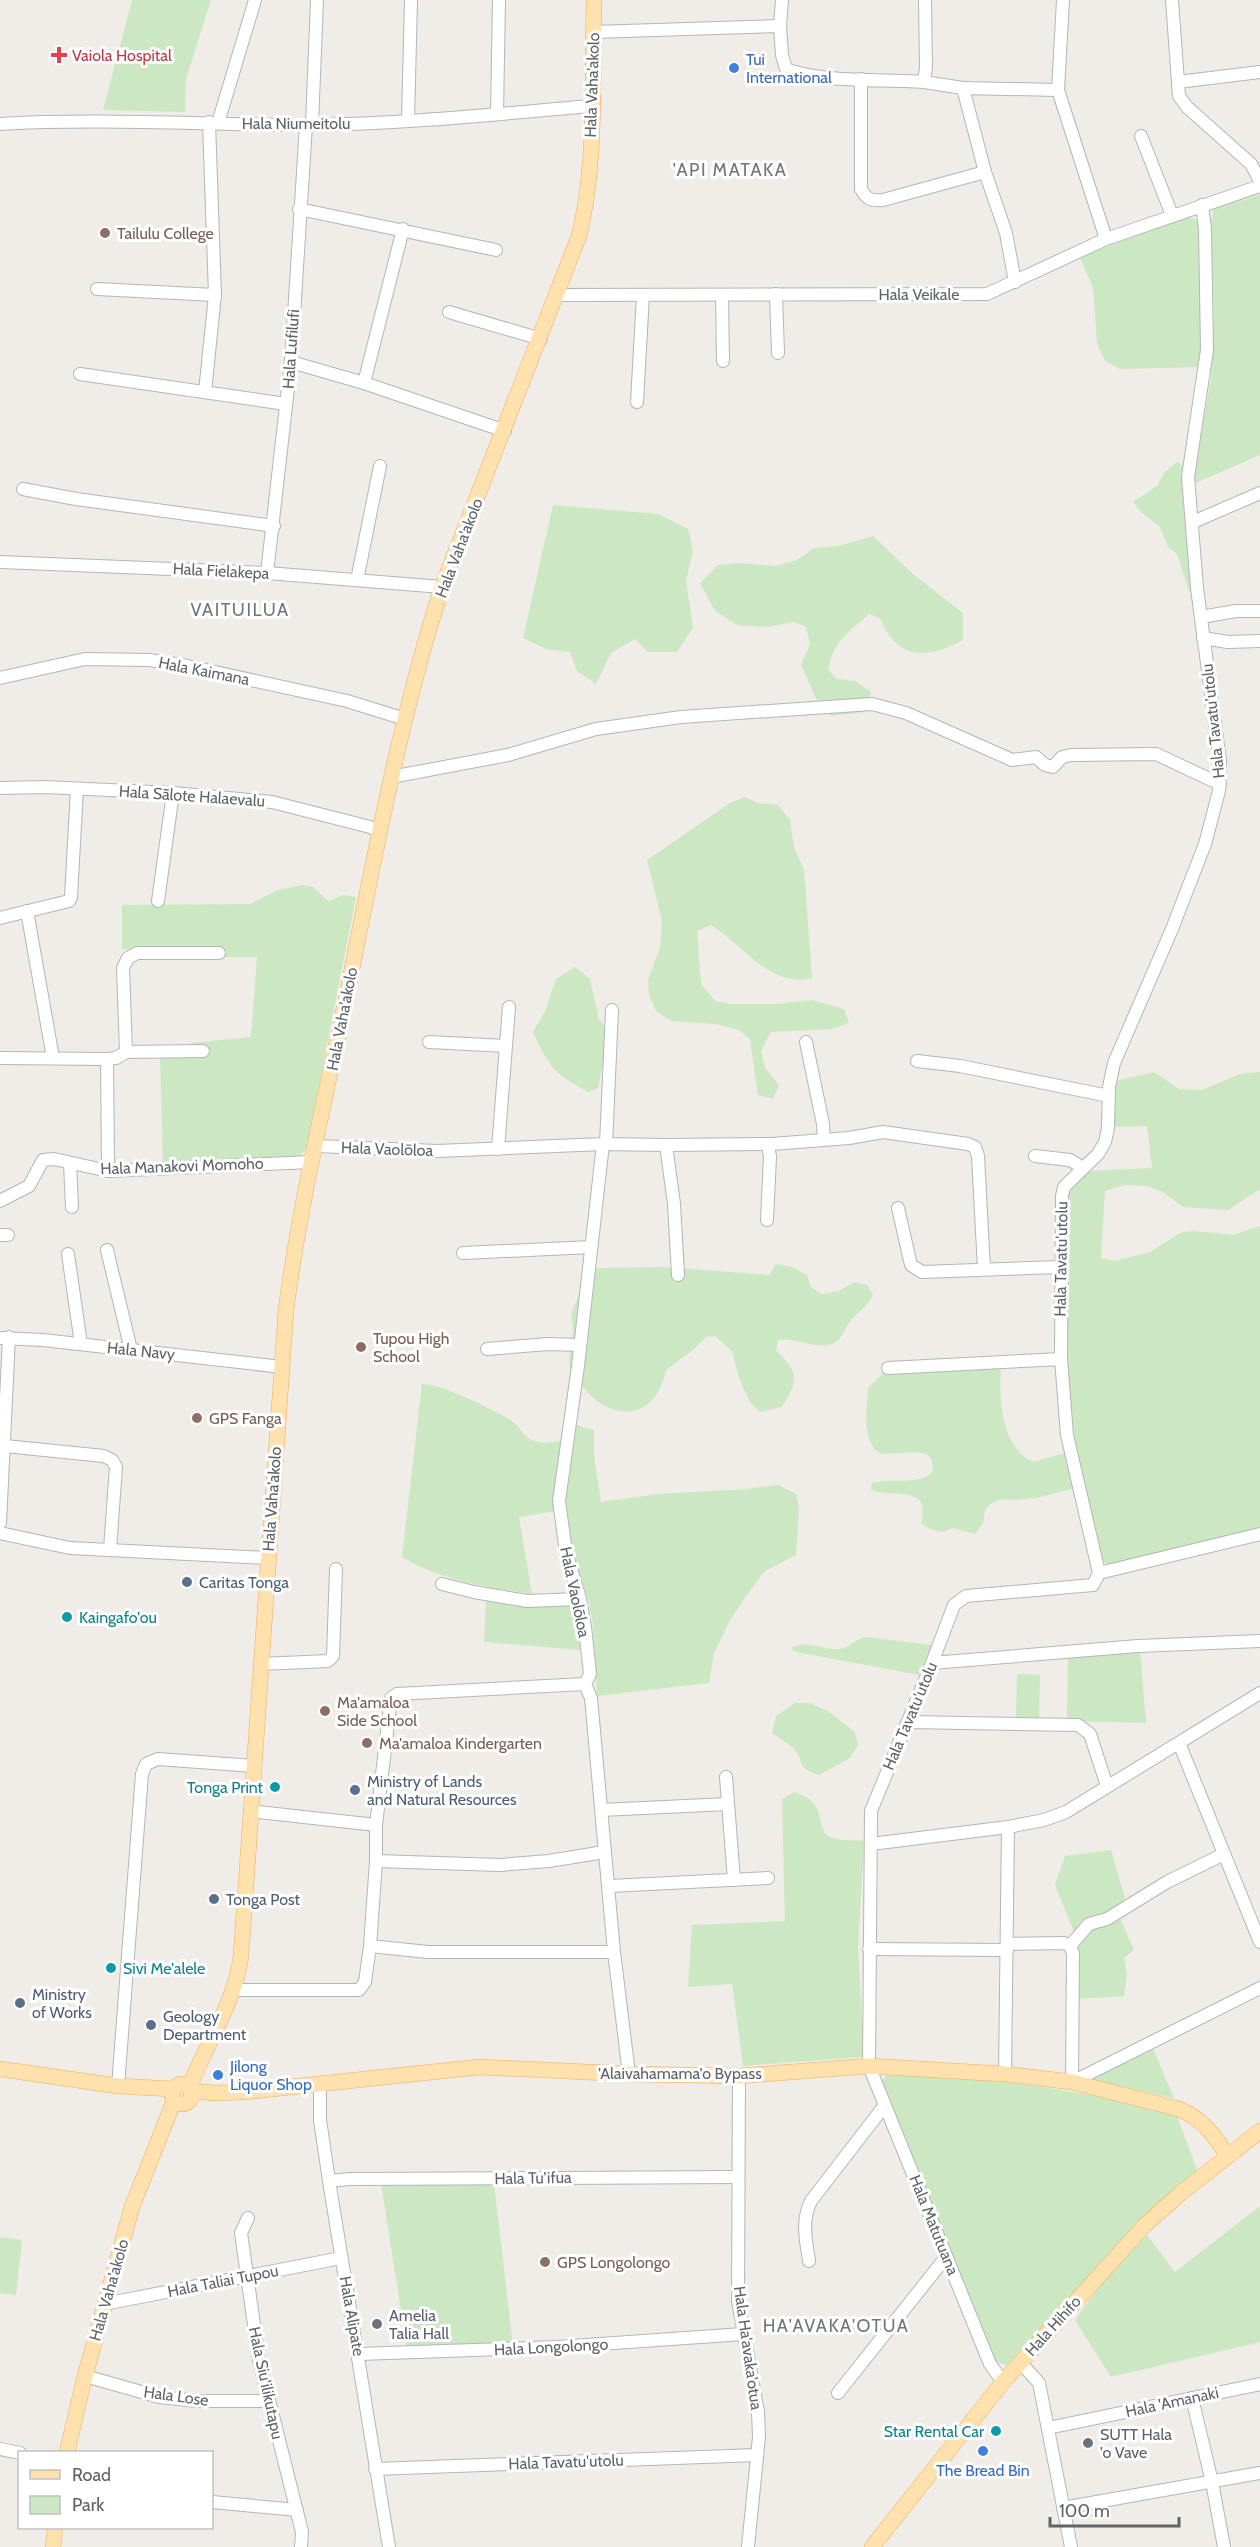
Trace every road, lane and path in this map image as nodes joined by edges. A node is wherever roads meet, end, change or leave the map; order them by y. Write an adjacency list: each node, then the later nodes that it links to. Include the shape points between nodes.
1 (255, 0): 21 (street)
2 (317, 0): 23 (street, Hala Lufilufi)
3 (411, 0): 20 (street)
4 (499, 0): 19 (street)
5 (594, 0): 11 (main road, Hala Vaha'akolo)
6 (782, 0): 10 (street)
7 (925, 0): 14 (street)
8 (1062, 0): 17 (street)
9 (1172, 0): 15 (street)
10 (780, 26): 11 (street); 13 (street, via 786,69)
11 (593, 32): 18 (main road, Hala Vaha'akolo)
12 (1260, 72): 15 (street)
13 (861, 79): 14 (street); 25 (street, via 861,189 866,198 883,200)
14 (924, 82): 16 (street)
15 (1178, 82): 26 (street, via 1179,96 1187,107 1251,164)
16 (963, 88): 17 (street); 25 (street)
17 (1058, 90): 32 (street)
18 (591, 106): 19 (street, Hala Niumeitolu); 37 (main road, Hala Vaha'akolo, via 586,209)
19 (497, 114): 20 (street, Hala Niumeitolu)
20 (408, 121): 23 (street, Hala Niumeitolu)
21 (213, 122): 22 (street, Hala Niumeitolu, via 72,120); 23 (street, Hala Niumeitolu); 40 (street)
22 (0, 124)
23 (309, 125): 29 (street, Hala Lufilufi)
24 (1141, 136): 30 (street)
25 (985, 172): 34 (street, via 1006,233)
26 (1260, 181)
27 (1260, 186): 28 (street, Hala Veikale)
28 (1202, 205): 30 (street, Hala Veikale); 55 (street, Hala Tavatu'utolu, via 1207,350 1188,477)
29 (299, 209): 31 (street); 45 (street, Hala Lufilufi)
30 (1172, 215): 32 (street, Hala Veikale)
31 (403, 230): 33 (street); 47 (street)
32 (1106, 239): 34 (street, Hala Veikale)
33 (496, 250)
34 (1015, 282): 36 (street, Hala Veikale, via 987,294)
35 (97, 289): 40 (street)
36 (776, 294): 39 (street, Hala Veikale); 43 (street)
37 (558, 295): 38 (street, Hala Veikale); 42 (main road, Hala Vaha'akolo)
38 (643, 295): 39 (street, Hala Veikale); 49 (street)
39 (722, 295): 44 (street)
40 (215, 296): 48 (street)
41 (449, 312): 42 (street)
42 (541, 339): 51 (main road, Hala Vaha'akolo)
43 (778, 353)
44 (723, 361)
45 (291, 362): 47 (street); 50 (street, Hala Lufilufi)
46 (80, 374): 48 (street)
47 (364, 383): 51 (street)
48 (205, 393): 50 (street)
49 (637, 402)
50 (286, 404): 56 (street, Hala Lufilufi)
51 (505, 430): 60 (main road, Hala Vaha'akolo)
52 (380, 466): 59 (street)
53 (23, 489): 56 (street)
54 (1260, 493): 55 (street)
55 (1193, 522): 62 (street, Hala Tavatu'utolu)
56 (274, 526): 58 (street, Hala Lufilufi)
57 (0, 562): 58 (street, Hala Fielakepa)
58 (267, 573): 59 (street, Hala Fielakepa)
59 (357, 580): 60 (street, Hala Fielakepa)
60 (442, 587): 66 (main road, Hala Vaha'akolo)
61 (1260, 611): 62 (street)
62 (1201, 616): 63 (street, Hala Tavatu'utolu)
63 (1203, 638): 64 (street); 68 (street, Hala Tavatu'utolu)
64 (1260, 641)
65 (0, 678): 66 (street, Hala Kaimana, via 85,659 149,660 347,701)
66 (405, 719): 67 (main road, Hala Vaha'akolo)
67 (392, 777): 68 (street, via 508,755 596,729 681,717 872,704 906,713 1012,760 1036,757 1053,767 1071,755 1156,754); 72 (main road, Hala Vaha'akolo)
68 (1220, 784): 88 (street, Hala Tavatu'utolu, via 1202,852 1114,1063)
69 (0, 788): 70 (street, Hala Sālote Halaevalu)
70 (77, 789): 71 (street, Hala Sālote Halaevalu); 74 (street, via 71,897 65,903)
71 (173, 793): 72 (street, Hala Sālote Halaevalu, via 272,802); 73 (street)
72 (380, 832): 94 (main road, Hala Vaha'akolo)
73 (158, 901)
74 (27, 911): 75 (street); 85 (street)
75 (0, 918)
76 (219, 953): 83 (street, via 137,953 128,958 123,968)
77 (509, 1007): 81 (street)
78 (612, 1010): 90 (street)
79 (429, 1042): 81 (street)
80 (806, 1042): 89 (street)
81 (506, 1046): 93 (street)
82 (203, 1051): 83 (street)
83 (126, 1052): 86 (street)
84 (0, 1058): 85 (street)
85 (53, 1058): 86 (street)
86 (107, 1059): 98 (street)
87 (916, 1061): 88 (street)
88 (1109, 1096): 97 (street, Hala Tavatu'utolu, via 1105,1142)
89 (824, 1140): 91 (street, Hala Vaolōloa); 108 (street, Hala Vaolōloa, via 883,1132 975,1148)
90 (604, 1144): 92 (street, Hala Vaolōloa); 93 (street, Hala Vaolōloa); 103 (street, Hala Vaolōloa)
91 (768, 1144): 92 (street, Hala Vaolōloa); 102 (street)
92 (666, 1145): 109 (street)
93 (498, 1149): 94 (street, Hala Vaolōloa)
94 (314, 1154): 98 (street, Hala Manakovi Momoho); 116 (main road, Hala Vaha'akolo, via 292,1263)
95 (1035, 1156): 97 (street, via 1070,1160)
96 (70, 1163): 98 (street, Hala Manakovi Momoho); 99 (street, Hala Manakovi Momoho, via 44,1160 29,1186); 100 (street)
97 (1083, 1168): 107 (street, Hala Tavatu'utolu, via 1064,1187)
98 (108, 1172)
99 (0, 1201)
100 (72, 1207)
101 (898, 1208): 108 (street, via 911,1265 922,1272)
102 (768, 1220)
103 (591, 1247): 105 (street); 112 (street, Hala Vaolōloa)
104 (107, 1250): 114 (street)
105 (463, 1253)
106 (68, 1254): 111 (street)
107 (1060, 1267): 108 (street); 115 (street, Hala Tavatu'utolu)
108 (984, 1269)
109 (678, 1275)
110 (5, 1337): 111 (street, Hala Navy); 118 (street)
111 (81, 1344): 114 (street, Hala Navy)
112 (580, 1345): 113 (street); 127 (street, Hala Vaolōloa, via 559,1501 566,1552)
113 (487, 1349)
114 (130, 1350): 116 (street, Hala Navy)
115 (1060, 1359): 117 (street); 125 (street, Hala Tavatu'utolu, via 1067,1435)
116 (282, 1367): 123 (main road, Hala Vaha'akolo)
117 (888, 1368)
118 (3, 1443): 119 (street); 122 (street, via 112,1460 116,1467)
119 (0, 1523)
120 (0, 1533): 122 (street, via 70,1548)
121 (1260, 1534): 125 (street)
122 (110, 1549): 123 (street)
123 (268, 1558): 129 (main road, Hala Vaha'akolo)
124 (336, 1569): 129 (street, via 333,1656 328,1661)
125 (1099, 1573): 130 (street, Hala Tavatu'utolu, via 1093,1585 966,1596 954,1605)
126 (442, 1584): 127 (street, via 527,1601)
127 (580, 1599): 131 (street, Hala Vaolōloa, via 590,1674)
128 (1260, 1641): 130 (street, via 1138,1646)
129 (261, 1664): 135 (main road, Hala Vaha'akolo)
130 (932, 1664): 133 (street, Hala Tavatu'utolu)
131 (585, 1684): 139 (street, Hala Vaolōloa, via 591,1698); 141 (street, via 398,1694 391,1698)
132 (1260, 1693): 134 (street)
133 (908, 1722): 137 (street, via 1078,1725 1090,1734); 143 (street, Hala Tavatu'utolu, via 871,1811)
134 (1179, 1743): 137 (street); 145 (street)
135 (254, 1766): 140 (main road, Hala Vaha'akolo); 166 (street, via 158,1759 146,1764)
136 (726, 1777): 138 (street)
137 (1107, 1786): 142 (street, via 1066,1812)
138 (728, 1804): 139 (street); 148 (street)
139 (601, 1810): 144 (street, Hala Vaolōloa)
140 (250, 1811): 141 (street); 157 (main road, Hala Vaha'akolo, via 241,1956)
141 (376, 1825): 146 (street)
142 (1008, 1827): 143 (street); 153 (street)
143 (871, 1844): 154 (street, Hala Tavatu'utolu)
144 (604, 1852): 146 (street, via 500,1865); 149 (street, Hala Vaolōloa)
145 (1224, 1854): 150 (street); 152 (street, via 1167,1882 1107,1919 1089,1924)
146 (376, 1861): 151 (street)
147 (768, 1878): 148 (street)
148 (734, 1880): 149 (street)
149 (610, 1886): 155 (street, Hala Vaolōloa)
150 (1260, 1942)
151 (370, 1946): 155 (street, via 428,1952); 157 (street, via 365,1982 359,1990)
152 (1070, 1946): 153 (street, via 1064,1943); 164 (street)
153 (1007, 1947): 154 (street); 162 (street)
154 (869, 1949): 159 (street, Hala Tavatu'utolu)
155 (615, 1952): 161 (street, Hala Vaolōloa)
156 (1260, 1988): 164 (street)
157 (234, 1990): 158 (main road, Hala Vaha'akolo)
158 (199, 2062): 168 (main road, via 204,2081); 169 (main road, Hala Vaha'akolo)
159 (869, 2066): 162 (main road, 'Alaivahamama'o Bypass); 163 (main road, 'Alaivahamama'o Bypass); 170 (street, Hala Matutuana)
160 (0, 2069): 166 (main road, 'Alaivahamama'o Bypass)
161 (629, 2074): 163 (main road, 'Alaivahamama'o Bypass); 165 (main road, 'Alaivahamama'o Bypass, via 479,2067)
162 (1005, 2074): 164 (main road, 'Alaivahamama'o Bypass)
163 (738, 2076): 174 (street, Hala Ha'avaka'otua)
164 (1072, 2082): 173 (main road, 'Alaivahamama'o Bypass, via 1194,2115)
165 (320, 2085): 168 (main road, 'Alaivahamama'o Bypass); 175 (street, Hala Alipate, via 320,2120)
166 (118, 2086): 167 (main road, 'Alaivahamama'o Bypass)
167 (148, 2089): 169 (main road, 'Alaivahamama'o Bypass); 171 (main road, via 163,2108)
168 (214, 2093): 169 (main road, 'Alaivahamama'o Bypass)
169 (182, 2094): 171 (main road, Hala Vaha'akolo)
170 (885, 2105): 177 (street, Hala Matutuana); 179 (street, via 811,2201 805,2229)
171 (164, 2127): 181 (main road, Hala Vaha'akolo, via 132,2207)
172 (1260, 2131): 173 (main road, Hala Hihifo)
173 (1228, 2156): 184 (main road, Hala Hihifo, via 1145,2225)
174 (738, 2177): 175 (street, Hala Tu'ifua); 182 (street, Hala Ha'avaka'otua, via 738,2301)
175 (329, 2181): 178 (street, Hala Alipate)
176 (248, 2218): 180 (street, Hala Siu'ilikutapu, via 241,2233)
177 (946, 2257): 186 (street, Hala Matutuana, via 990,2364); 188 (street)
178 (341, 2258): 180 (street, Hala Taliai Tupou); 183 (street, Hala Alipate)
179 (809, 2261)
180 (245, 2276): 181 (street, Hala Taliai Tupou); 190 (street, Hala Siu'ilikutapu)
181 (104, 2304): 185 (main road, Hala Vaha'akolo)
182 (743, 2334): 183 (street, Hala Longolongo, via 557,2347); 195 (street, Hala Ha'avaka'otua, via 758,2412)
183 (359, 2354): 196 (street, Hala Alipate)
184 (1020, 2362): 186 (main road, Hala Hihifo); 191 (street, via 1039,2383)
185 (85, 2376): 190 (street, Hala Lose, via 159,2397); 193 (main road, Hala Vaha'akolo)
186 (1003, 2382): 207 (main road, Hala Hihifo)
187 (1260, 2384): 189 (street, Hala 'Amanaki)
188 (838, 2393)
189 (1192, 2398): 191 (street, Hala 'Amanaki); 198 (street)
190 (268, 2401): 201 (street, Hala Siu'ilikutapu)
191 (1048, 2428): 200 (street)
192 (0, 2449): 194 (street)
193 (67, 2451)
194 (18, 2453)
195 (757, 2455): 196 (street, Hala Tavatu'utolu); 206 (street, Hala Ha'avaka'otua)
196 (375, 2469): 205 (street, Hala Alipate)
197 (1260, 2473): 198 (street)
198 (1212, 2482): 200 (street); 209 (street)
199 (213, 2502): 201 (street)
200 (1063, 2508): 208 (street)
201 (297, 2510): 204 (street, Hala Siu'ilikutapu)
202 (55, 2529): 203 (main road)
203 (53, 2547)
204 (301, 2547)
205 (389, 2547)
206 (748, 2547)
207 (872, 2547)
208 (1071, 2547)
209 (1224, 2547)

